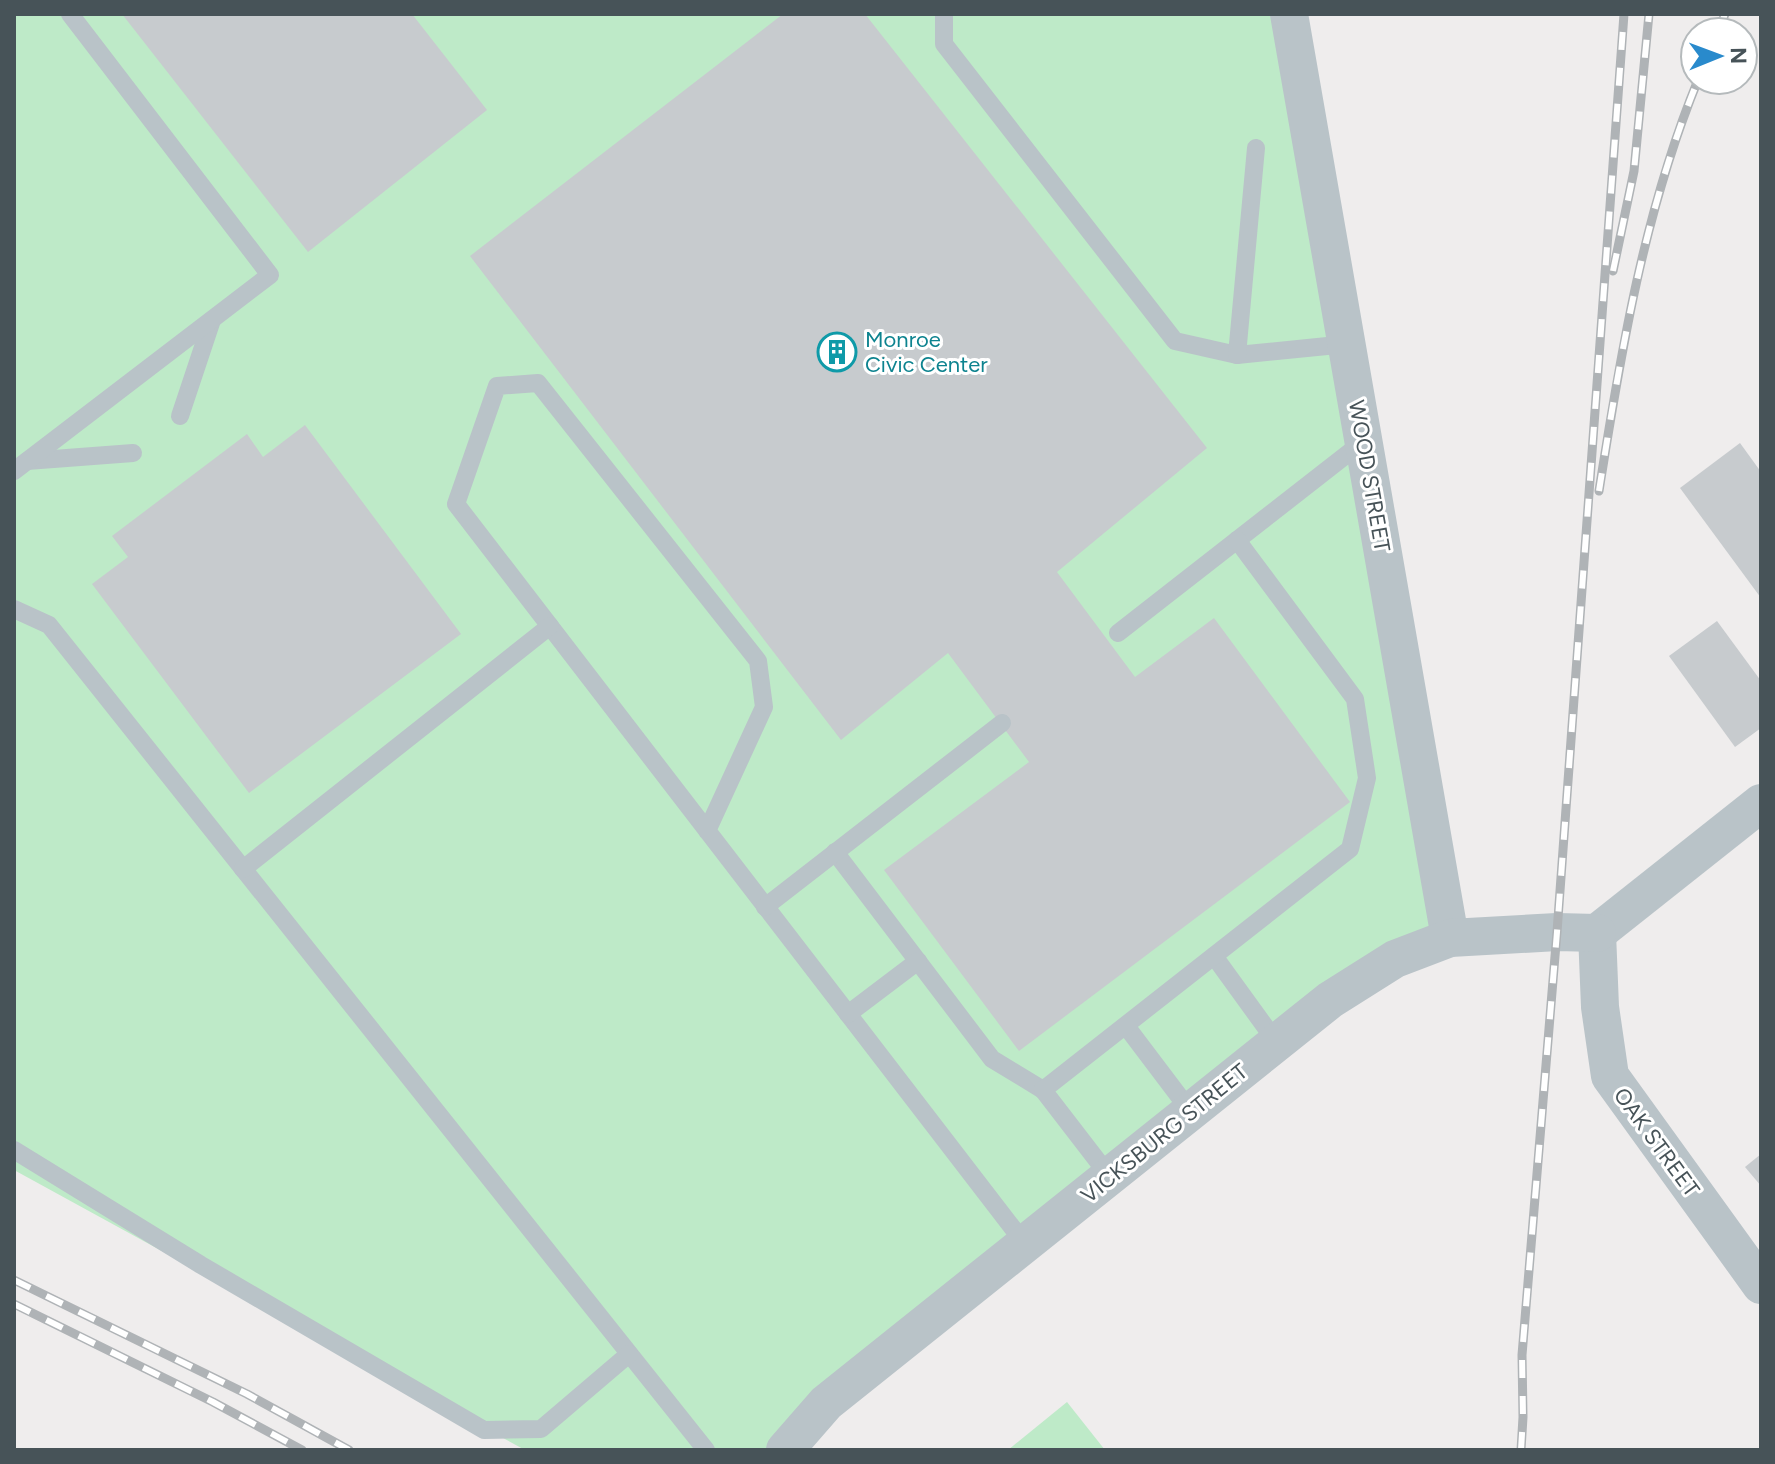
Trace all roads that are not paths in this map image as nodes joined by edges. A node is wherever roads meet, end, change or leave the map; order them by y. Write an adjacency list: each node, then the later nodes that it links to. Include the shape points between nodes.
1 (70, 14): 5 (lane, via 270,275)
2 (944, 14): 7 (lane, via 944,44 1175,341)
3 (1289, 14): 6 (street, WOOD STREET)
4 (1256, 148): 7 (lane)
5 (212, 320): 8 (lane); 11 (lane)
6 (1347, 344): 7 (lane); 9 (street, WOOD STREET)
7 (1237, 355)
8 (180, 416)
9 (1364, 441): 12 (lane); 23 (street, WOOD STREET)
10 (133, 453): 11 (lane)
11 (20, 466)
12 (1237, 540): 15 (lane); 24 (lane, via 1355,699 1367,778 1350,849)
13 (14, 609): 20 (lane, via 49,625)
14 (550, 626): 18 (lane); 18 (lane, via 456,504 497,386 538,383 758,661 764,707); 20 (lane)
15 (1118, 633)
16 (1002, 723): 19 (lane)
17 (1761, 803): 22 (street)
18 (707, 831): 21 (lane)
19 (835, 852): 21 (lane); 25 (lane)
20 (243, 869): 35 (lane)
21 (765, 907): 26 (lane)
22 (1597, 933): 23 (street, VICKSBURG STREET); 34 (street, OAK STREET, via 1610,1076)
23 (1450, 938): 28 (street, VICKSBURG STREET, via 1395,959 1330,1000)
24 (1214, 956): 27 (lane); 28 (lane)
25 (918, 961): 26 (lane); 29 (lane, via 992,1059)
26 (848, 1014): 33 (lane)
27 (1126, 1026): 29 (lane); 30 (lane)
28 (1277, 1043): 30 (street, VICKSBURG STREET)
29 (1043, 1090): 32 (lane)
30 (1191, 1112): 32 (street, VICKSBURG STREET)
31 (14, 1150): 35 (lane, via 484,1430 541,1429)
32 (1110, 1177): 33 (street, VICKSBURG STREET)
33 (1025, 1244): 37 (street, VICKSBURG STREET, via 826,1403)
34 (1761, 1285)
35 (629, 1354): 36 (lane)
36 (706, 1450)
37 (785, 1450)

